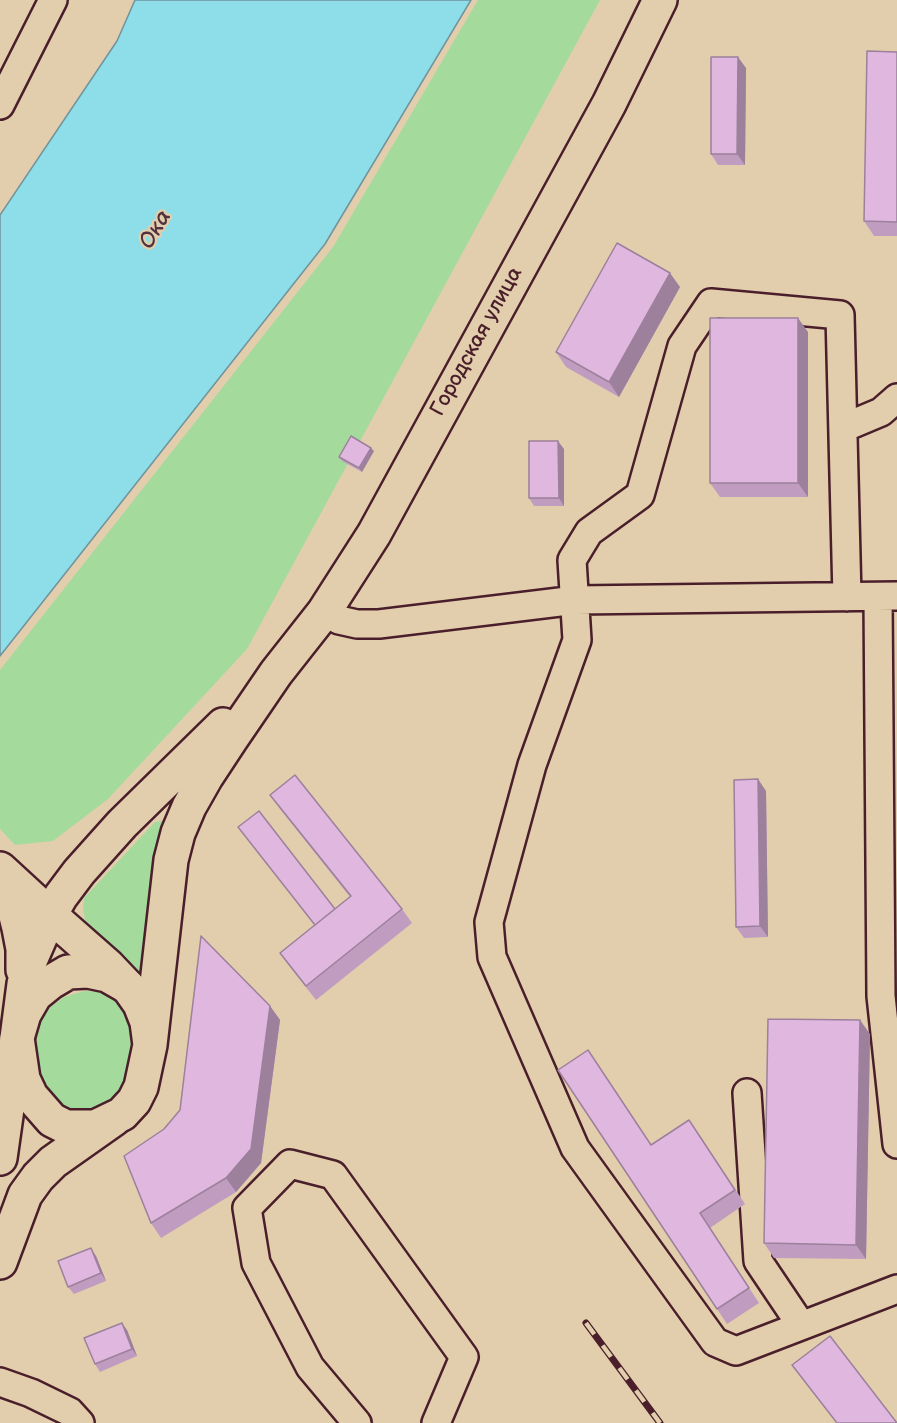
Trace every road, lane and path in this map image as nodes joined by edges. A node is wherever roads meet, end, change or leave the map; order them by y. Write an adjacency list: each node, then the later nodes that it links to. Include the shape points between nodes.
1 (52, 0): 3 (lane)
2 (660, 0): 9 (main road, Городская улица, via 609,104 374,534)
3 (0, 105)
4 (897, 398): 5 (lane, via 881,412)
5 (843, 428): 6 (lane); 8 (lane, via 840,315 711,303 682,346 640,495 589,532 572,560)
6 (847, 597): 7 (lane); 8 (lane)
7 (887, 597): 20 (lane, via 881,996)
8 (576, 600): 9 (lane, via 379,624 357,624); 24 (lane, via 577,640 532,765 496,891 489,922 492,957 575,1148 715,1342 736,1351)
9 (324, 612): 10 (main road, Городская улица)
10 (276, 674): 11 (main road); 17 (main road, via 206,777 178,833 171,860)
11 (122, 824): 12 (main road, via 74,864 39,879); 13 (main road, via 61,896)
12 (0, 870): 13 (main road); 14 (main road, via 19,928)
13 (50, 915): 14 (main road); 15 (main road)
14 (24, 984): 16 (main road)
15 (128, 987): 16 (main road, via 107,975 68,972 35,994); 17 (main road, via 147,1022)
16 (17, 1038): 19 (main road, via 23,1079 31,1096 52,1120 80,1128); 21 (main road)
17 (150, 1045): 19 (main road, via 141,1087 134,1101)
18 (747, 1093): 24 (lane, via 758,1261)
19 (114, 1119): 22 (main road, via 38,1177 25,1195)
20 (897, 1144)
21 (0, 1158)
22 (0, 1262)
23 (897, 1289): 24 (lane)
24 (801, 1325)
25 (0, 1382): 26 (lane, via 70,1412)
26 (80, 1423)
27 (357, 1423): 28 (lane, via 310,1367 256,1263 247,1208 290,1164 333,1175 464,1357)
28 (436, 1423)

